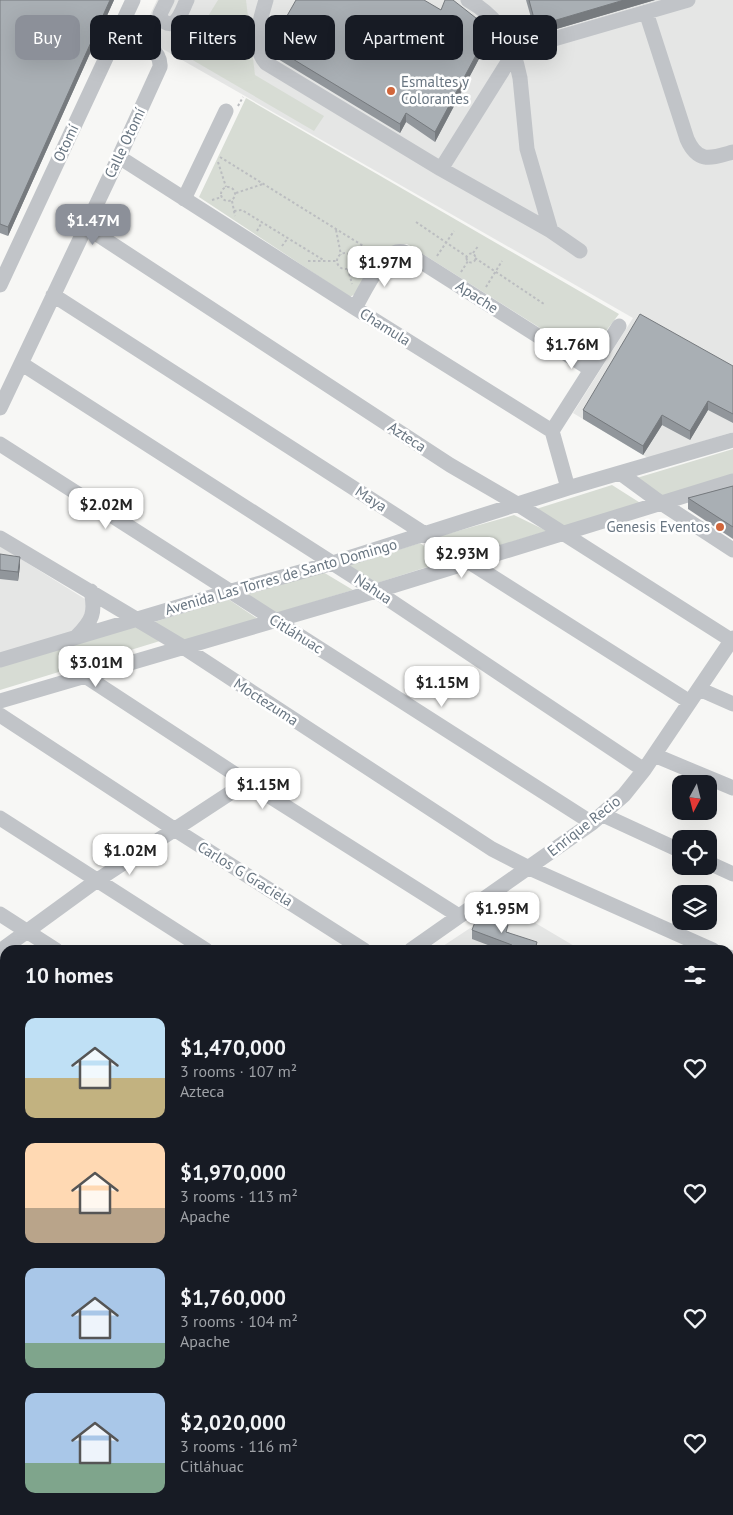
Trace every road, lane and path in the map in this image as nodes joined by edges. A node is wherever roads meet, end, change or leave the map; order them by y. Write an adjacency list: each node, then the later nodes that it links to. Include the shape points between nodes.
1 (133, 0): 8 (street, Otomí)
2 (167, 0): 3 (street, via 160,14 166,24 176,22)
3 (187, 0)
4 (266, 0): 18 (street, via 257,43 266,63)
5 (468, 0): 9 (street)
6 (688, 0): 7 (street)
7 (646, 12): 10 (street); 16 (street, via 693,151 709,158)
8 (126, 15)
9 (490, 15)
10 (557, 38)
11 (104, 60): 38 (street, Otomí)
12 (160, 60): 17 (street, Calle Otomí, via 158,71)
13 (509, 60): 18 (street)
14 (515, 60): 28 (street, via 520,78 527,149)
15 (226, 110): 22 (street)
16 (733, 152)
17 (119, 157): 22 (street, Chamula); 25 (street, Calle Otomí)
18 (441, 169): 28 (street)
19 (263, 184): 20 (path, via 216,155); 21 (path); 26 (path)
20 (226, 187): 21 (path); 21 (path, via 221,192 225,201 232,201)
21 (236, 193)
22 (184, 198): 50 (street, Chamula)
23 (234, 211): 40 (path, via 242,210)
24 (416, 222): 29 (path)
25 (86, 227): 48 (street, Calle Otomí); 62 (street, Azteca, via 450,465)
26 (336, 229): 32 (path); 34 (path)
27 (454, 231): 29 (path)
28 (551, 231): 31 (street)
29 (446, 242): 35 (path); 36 (path)
30 (478, 245): 33 (path)
31 (580, 250)
32 (374, 252)
33 (473, 253): 36 (path); 37 (path)
34 (341, 254): 41 (path); 41 (path, via 351,256 352,265 343,268)
35 (437, 256)
36 (466, 256): 43 (path)
37 (475, 258): 43 (path); 44 (path)
38 (5, 259): 46 (street, Otomí)
39 (308, 261): 40 (path)
40 (325, 261): 41 (path)
41 (338, 261)
42 (502, 261): 44 (path)
43 (468, 262): 45 (path)
44 (495, 272): 47 (path); 49 (path)
45 (460, 273)
46 (0, 286)
47 (486, 287)
48 (53, 295): 52 (street, Calle Otomí); 64 (street, Maya)
49 (544, 304)
50 (355, 308): 53 (street, Apache, via 386,258 395,252 404,252); 55 (street, Chamula)
51 (619, 326): 53 (street)
52 (22, 364): 54 (street, Calle Otomí); 68 (street, Nahua)
53 (590, 369): 55 (street)
54 (0, 408)
55 (552, 431): 60 (street)
56 (733, 440): 58 (street, Avenida Las Torres de Santo Domingo)
57 (0, 444): 71 (street, Citláhuac)
58 (620, 473): 60 (street, Avenida Las Torres de Santo Domingo); 61 (street)
59 (733, 481): 61 (street)
60 (568, 488): 62 (street, Avenida Las Torres de Santo Domingo)
61 (661, 503): 63 (street); 66 (street)
62 (517, 504): 63 (street, Azteca); 64 (street, Avenida Las Torres de Santo Domingo)
63 (562, 533): 67 (street); 75 (street, Azteca)
64 (425, 534): 67 (street, Maya); 68 (street, Avenida Las Torres de Santo Domingo)
65 (0, 538): 70 (street, Moctezuma)
66 (733, 550)
67 (469, 561): 69 (street); 81 (street, Maya)
68 (332, 563): 69 (street, Nahua); 71 (street, Avenida Las Torres de Santo Domingo)
69 (376, 591): 73 (street); 85 (street, Nahua)
70 (91, 592): 72 (street, Moctezuma); 74 (street, via 94,604 92,617)
71 (228, 592): 72 (street, Avenida Las Torres de Santo Domingo); 73 (street, Citláhuac)
72 (138, 619): 74 (street, Avenida Las Torres de Santo Domingo); 76 (street, Moctezuma)
73 (275, 621): 76 (street); 89 (street, Citláhuac)
74 (75, 638): 77 (street, Avenida Las Torres de Santo Domingo)
75 (732, 639): 79 (street, Enrique Recio)
76 (183, 647): 78 (street); 93 (street, Moctezuma, via 472,836)
77 (0, 660)
78 (85, 676): 80 (street); 86 (street)
79 (699, 689): 81 (street, Enrique Recio); 82 (street)
80 (0, 701)
81 (690, 702): 84 (street, Enrique Recio)
82 (733, 704)
83 (0, 715): 90 (street, Carlos G Graciela)
84 (654, 755): 85 (street, Enrique Recio); 87 (street)
85 (644, 770): 89 (street, Enrique Recio, via 624,795)
86 (247, 782): 90 (street); 97 (street)
87 (733, 788)
88 (0, 818): 95 (street)
89 (597, 819): 91 (street, Citláhuac); 93 (street, Enrique Recio)
90 (174, 829): 95 (street); 102 (street, Carlos G Graciela)
91 (672, 848)
92 (717, 867): 94 (street)
93 (530, 868): 97 (street, Enrique Recio); 104 (street, Moctezuma)
94 (733, 874)
95 (96, 881): 98 (street); 101 (street)
96 (0, 914): 98 (street)
97 (459, 916): 103 (street, Enrique Recio)
98 (28, 931): 99 (street); 100 (street)
99 (8, 945)
100 (49, 945)
101 (198, 945)
102 (356, 945)
103 (418, 945)
104 (702, 945)

